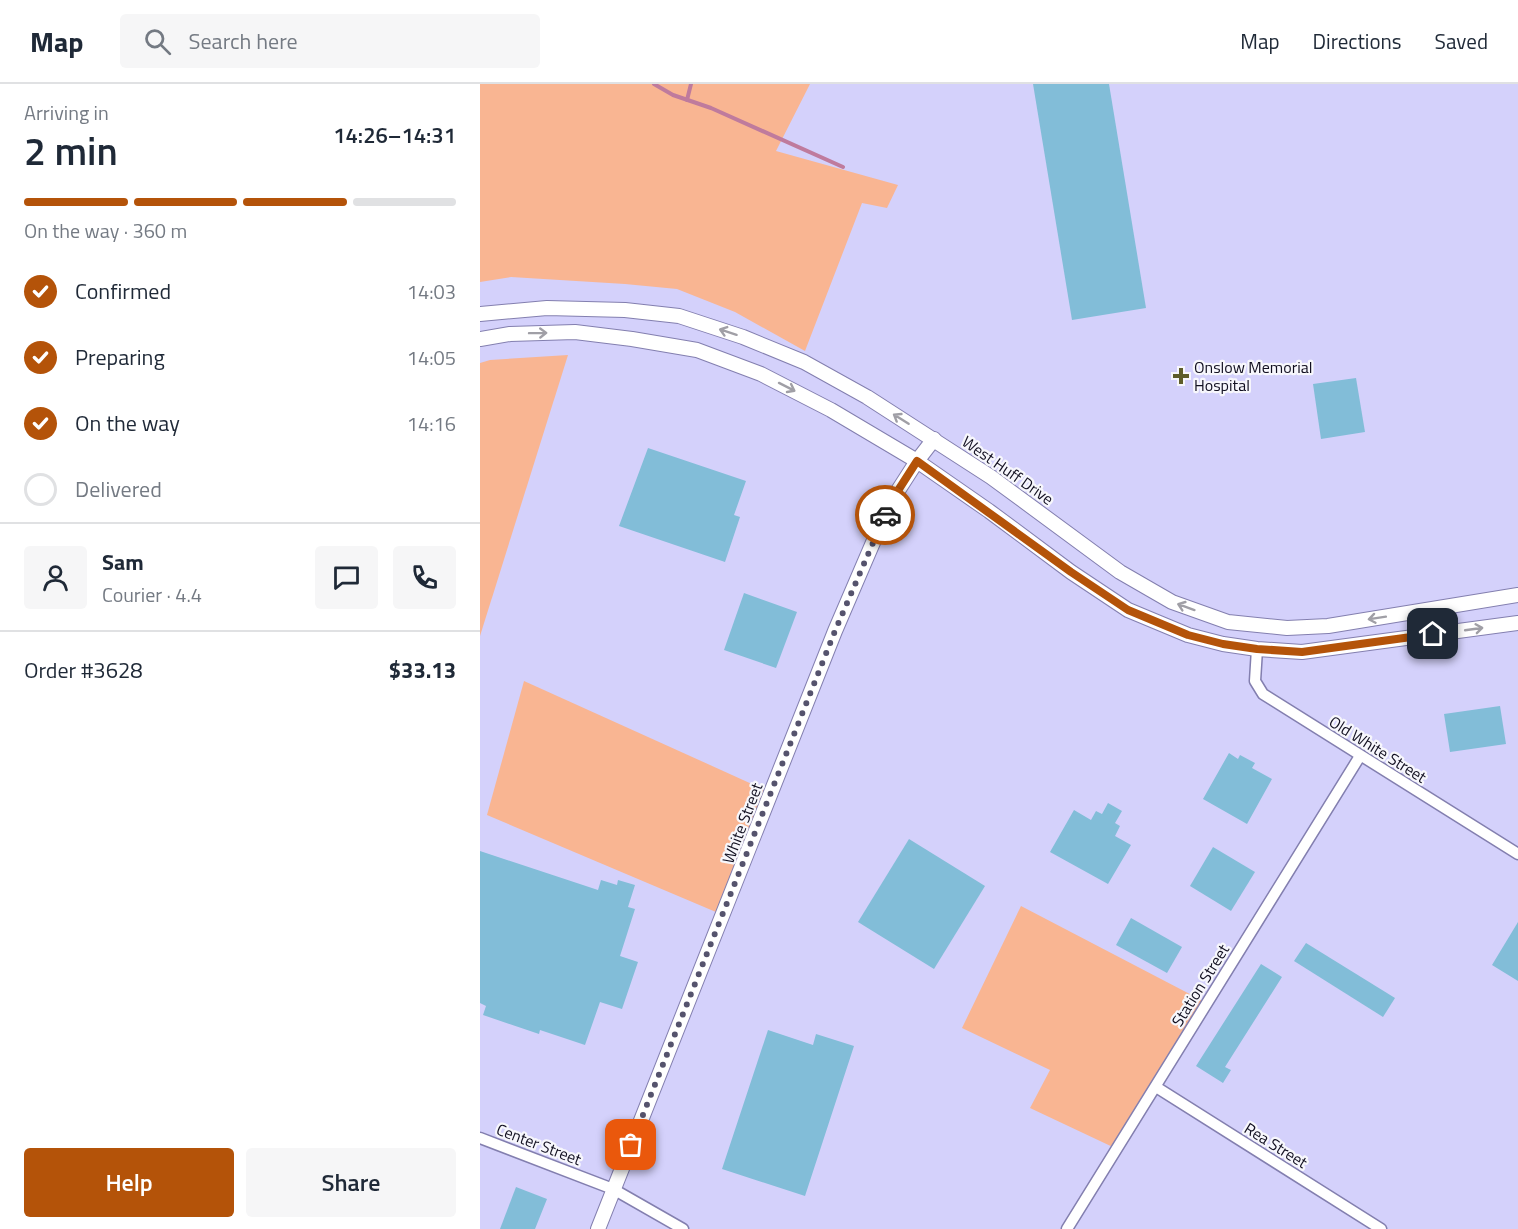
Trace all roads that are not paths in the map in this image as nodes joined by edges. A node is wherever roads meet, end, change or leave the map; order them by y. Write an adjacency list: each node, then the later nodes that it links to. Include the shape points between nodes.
1 (480, 314): 3 (street, West Huff Drive, one-way to 1, via 804,362 680,316 547,308)
2 (480, 339): 4 (street, one-way to 4, via 575,332 697,350 761,374)
3 (934, 439): 4 (street, White Street); 5 (street, West Huff Drive, one-way to 3, via 1328,626 1287,628 1228,622 1172,602 1120,572)
4 (917, 461): 7 (street, via 1128,610 1188,635); 12 (street, White Street, via 890,503 835,631)
5 (1518, 595)
6 (1518, 623): 7 (street, one-way to 6, via 1302,652)
7 (1257, 649): 8 (street, Old White Street, via 1255,681 1263,694)
8 (1360, 756): 9 (street, Old White Street); 10 (street, Station Street)
9 (1518, 854)
10 (1156, 1086): 15 (street, Station Street); 16 (street, Rea Street)
11 (480, 1138): 12 (street, Center Street)
12 (614, 1189): 13 (street, White Street); 14 (street, Center Street)
13 (598, 1229)
14 (683, 1229)
15 (1067, 1229)
16 (1381, 1229)

